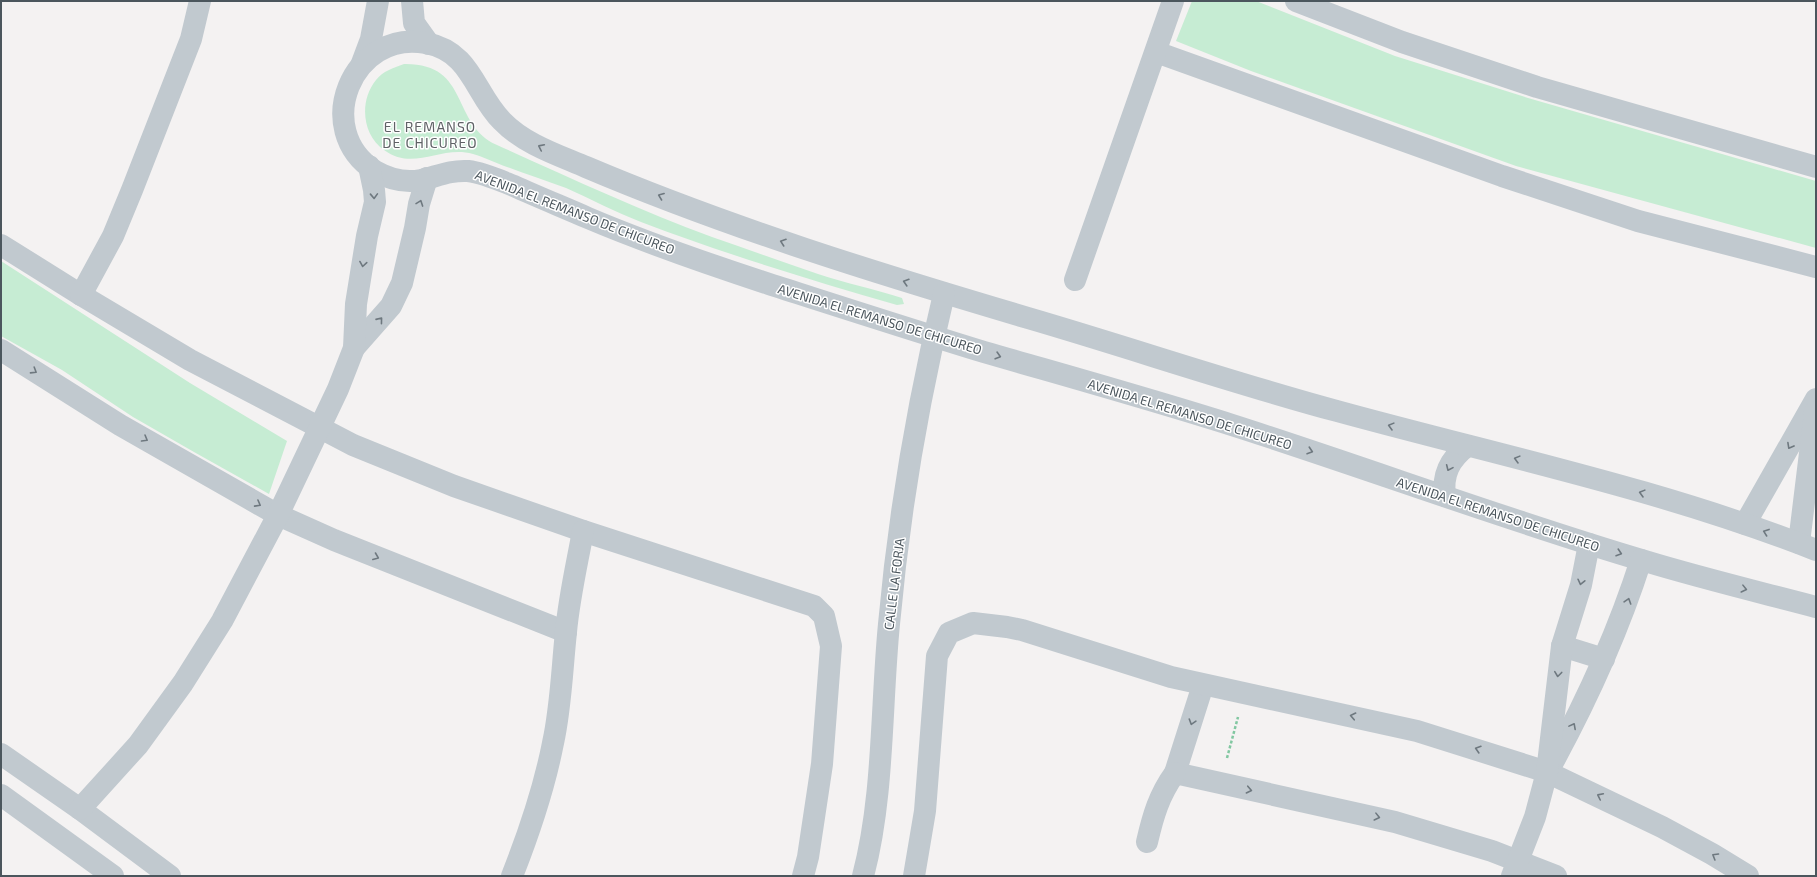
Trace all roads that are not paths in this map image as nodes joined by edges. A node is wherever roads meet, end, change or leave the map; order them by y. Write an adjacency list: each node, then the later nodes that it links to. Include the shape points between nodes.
1 (200, 1): 16 (street, via 191,39 132,190 113,236)
2 (378, 1): 8 (street, via 371,39)
3 (412, 1): 6 (street, via 414,23)
4 (1173, 1): 7 (street)
5 (1296, 1): 10 (street, via 1402,42 1537,87)
6 (429, 44): 8 (street, AVENIDA EL REMANSO DE CHICUREO, via 393,44); 15 (street, AVENIDA EL REMANSO DE CHICUREO, one-way to 6, via 781,241 596,171 540,147 506,126 493,111 472,74 460,61 446,50)
7 (1156, 52): 13 (street, via 1502,176 1631,218); 14 (street)
8 (362, 63): 9 (street, AVENIDA EL REMANSO DE CHICUREO, via 345,94 343,116 344,127 352,147)
9 (369, 166): 11 (street, AVENIDA EL REMANSO DE CHICUREO, via 395,180 406,182); 18 (street, one-way to 18, via 374,202 356,304)
10 (1816, 167)
11 (428, 178): 17 (street, AVENIDA EL REMANSO DE CHICUREO, via 459,170 482,174 676,252); 18 (street, one-way to 11, via 390,306 402,283 418,204)
12 (1, 245): 16 (street)
13 (1816, 267)
14 (1075, 280)
15 (944, 294): 17 (street, CALLE LA FORJA); 23 (street, AVENIDA EL REMANSO DE CHICUREO, one-way to 15, via 1331,410)
16 (81, 295): 22 (street, via 190,360)
17 (934, 336): 24 (street, AVENIDA EL REMANSO DE CHICUREO, one-way to 24, via 1231,425); 47 (street, CALLE LA FORJA, via 910,459 892,585 873,822)
18 (354, 348): 22 (street)
19 (1, 350): 25 (street, one-way to 25, via 120,425)
20 (1816, 399): 26 (street, one-way to 26)
21 (1816, 403): 29 (street)
22 (319, 428): 25 (street); 27 (street, via 454,486)
23 (1467, 446): 24 (street, one-way to 24, via 1447,470 1444,480); 26 (street, AVENIDA EL REMANSO DE CHICUREO, one-way to 23, via 1672,501)
24 (1446, 496): 28 (street, AVENIDA EL REMANSO DE CHICUREO)
25 (278, 515): 32 (street, one-way to 32, via 334,540); 40 (street, via 222,621 183,683 138,745)
26 (1745, 524): 29 (street, AVENIDA EL REMANSO DE CHICUREO, one-way to 26)
27 (583, 531): 32 (street); 46 (street, via 814,606 824,616 831,646 822,764)
28 (1589, 544): 30 (street, AVENIDA EL REMANSO DE CHICUREO, one-way to 30); 33 (street, one-way to 33, via 1581,585)
29 (1807, 547)
30 (1641, 560): 31 (street, AVENIDA EL REMANSO DE CHICUREO, one-way to 31, via 1711,581); 34 (street, one-way to 30, via 1625,609)
31 (1816, 607)
32 (566, 632): 45 (street, via 554,742 532,825)
33 (1562, 646): 34 (street); 37 (street, one-way to 37)
34 (1604, 659): 37 (street, one-way to 34, via 1585,702)
35 (1203, 685): 37 (street, one-way to 35, via 1417,731); 38 (street, one-way to 38); 48 (street, via 1022,630 973,623 949,633 937,656 926,811)
36 (1, 754): 40 (street)
37 (1547, 772): 42 (street, via 1535,816); 50 (street, one-way to 37, via 1662,827)
38 (1176, 773): 41 (street, via 1156,804); 42 (street, one-way to 42, via 1395,822 1478,846)
39 (1, 795): 43 (street)
40 (80, 809): 44 (street)
41 (1146, 842)
42 (1515, 869): 49 (street)
43 (113, 876)
44 (170, 876)
45 (512, 876)
46 (803, 876)
47 (863, 876)
48 (914, 876)
49 (1556, 876)
50 (1748, 876)

